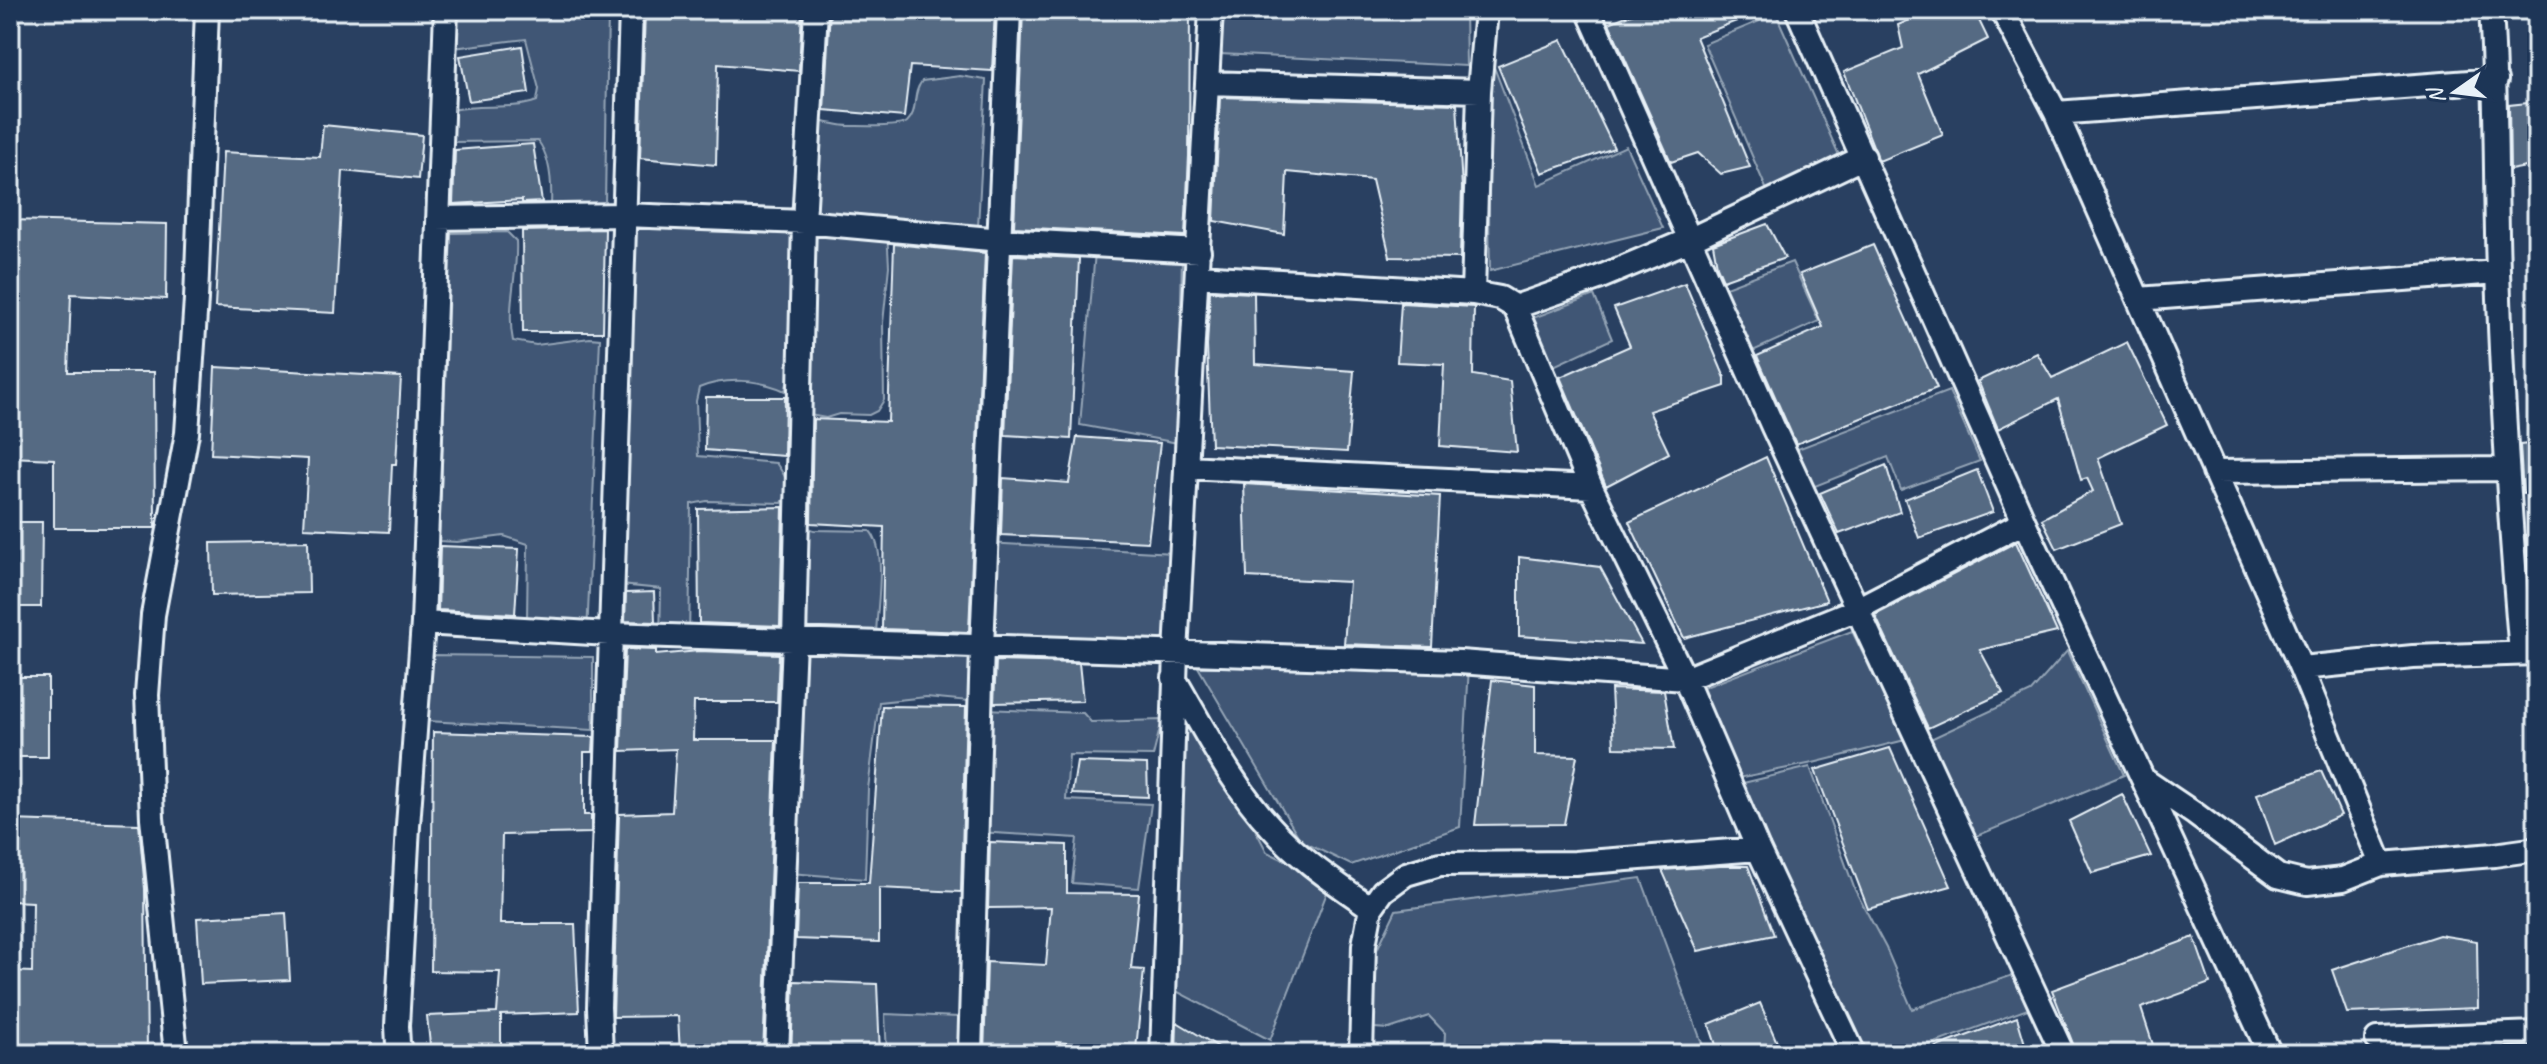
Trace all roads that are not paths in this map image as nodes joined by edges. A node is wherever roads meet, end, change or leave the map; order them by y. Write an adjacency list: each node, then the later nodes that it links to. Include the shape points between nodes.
1 (207, 10): 50 (street, via 189,418 153,615 147,695 152,818)
2 (446, 10): 18 (street)
3 (631, 10): 17 (street)
4 (816, 10): 19 (street)
5 (1009, 10): 20 (street)
6 (1211, 10): 13 (street)
7 (1486, 10): 14 (street)
8 (1588, 10): 21 (street)
9 (1797, 10): 16 (street)
10 (2002, 10): 15 (street)
11 (2491, 10): 12 (street)
12 (2496, 80): 15 (street); 23 (street)
13 (1208, 83): 14 (street); 22 (street)
14 (1479, 91): 25 (street)
15 (2056, 113): 26 (street)
16 (1864, 157): 21 (street); 32 (street)
17 (624, 215): 18 (street); 19 (street); 35 (street)
18 (438, 218): 34 (street)
19 (804, 222): 20 (street); 36 (street)
20 (1001, 240): 22 (street); 37 (street)
21 (1689, 240): 27 (street); 33 (street)
22 (1199, 251): 24 (street)
23 (2498, 272): 26 (street); 29 (street)
24 (1198, 276): 25 (street); 28 (street)
25 (1473, 293): 27 (street)
26 (2138, 299): 30 (street)
27 (1515, 307): 31 (street)
28 (1186, 467): 31 (street); 38 (street)
29 (2505, 469): 30 (street); 39 (street)
30 (2214, 472): 40 (street)
31 (1591, 487): 42 (street)
32 (2024, 522): 33 (street); 43 (street)
33 (1857, 609): 42 (street); 58 (street)
34 (423, 623): 35 (street); 51 (street, via 397,1026)
35 (609, 634): 36 (street); 52 (street)
36 (794, 640): 37 (street); 53 (street)
37 (982, 647): 38 (street); 54 (street)
38 (1176, 653): 41 (street); 42 (street, via 1460,662)
39 (2529, 653): 40 (street)
40 (2301, 668): 46 (street)
41 (1174, 678): 47 (street, via 1240,788 1270,827); 55 (street)
42 (1685, 679): 44 (street)
43 (2145, 781): 46 (street, via 2278,876 2307,883 2343,879); 59 (street)
44 (1758, 849): 47 (street, via 1575,863 1440,864 1406,874); 57 (street)
45 (2537, 849): 46 (street)
46 (2381, 864)
47 (1371, 908): 56 (street, via 1364,945)
48 (2537, 1033): 49 (street)
49 (2377, 1039)
50 (176, 1054)
51 (402, 1054)
52 (601, 1054)
53 (777, 1054)
54 (970, 1054)
55 (1162, 1054)
56 (1361, 1054)
57 (1854, 1054)
58 (2063, 1054)
59 (2270, 1054)

